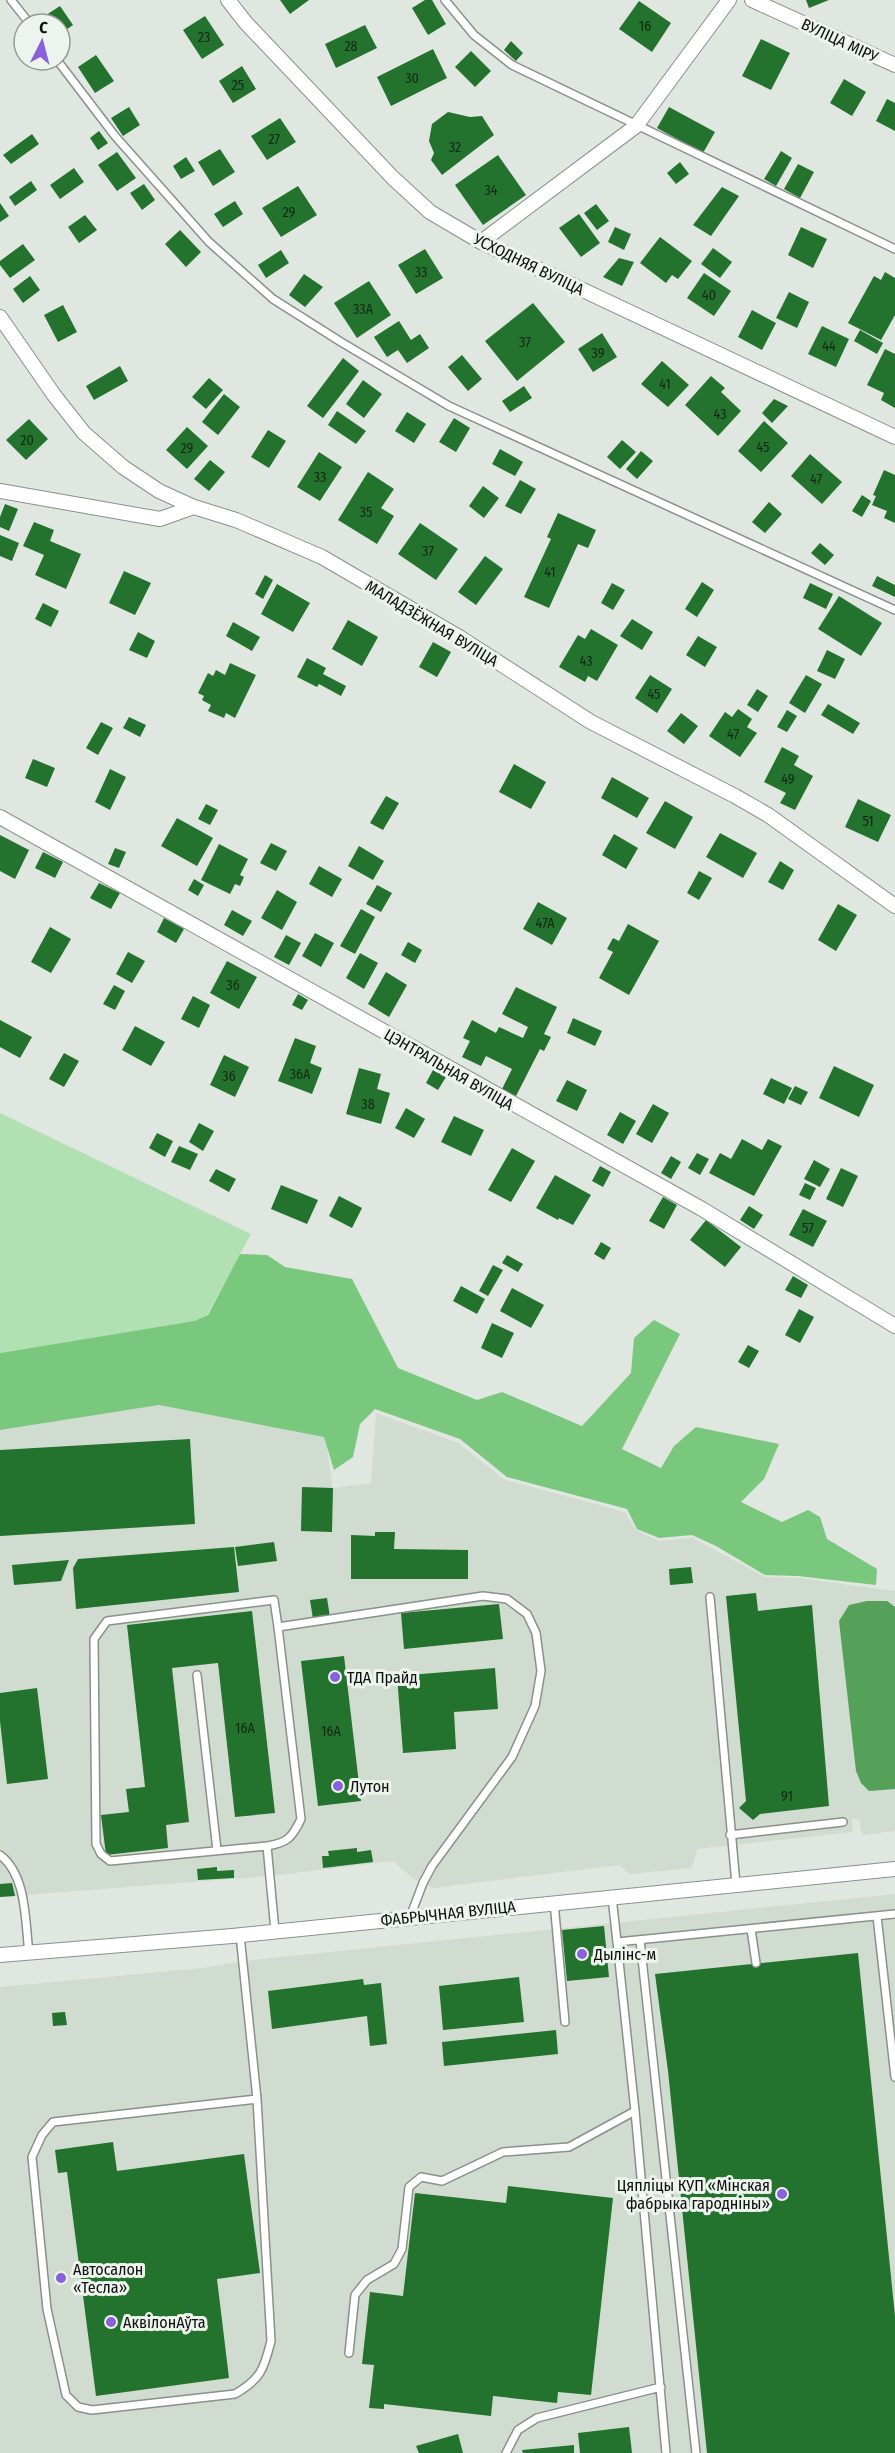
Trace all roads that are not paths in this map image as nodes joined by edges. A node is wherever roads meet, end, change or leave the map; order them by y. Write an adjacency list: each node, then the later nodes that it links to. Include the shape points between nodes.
1 (11, 0): 6 (lane)
2 (228, 0): 10 (street, УСХОДНЯЯ ВУЛІЦА, via 393,178 430,212)
3 (445, 0): 9 (lane, via 474,35 512,65)
4 (729, 0): 9 (street)
5 (752, 0): 7 (street, ВУЛІЦА МІРУ)
6 (20, 12)
7 (895, 65)
8 (66, 72): 16 (lane, via 115,136 209,242 273,299 449,406)
9 (636, 126): 10 (street); 11 (lane)
10 (481, 242): 13 (street, УСХОДНЯЯ ВУЛІЦА)
11 (895, 249)
12 (0, 317): 15 (street, МАЛАДЗЁЖНАЯ ВУЛІЦА, via 84,433 123,467 159,491)
13 (895, 437)
14 (0, 491): 15 (street, via 160,519)
15 (194, 507): 18 (street, МАЛАДЗЁЖНАЯ ВУЛІЦА, via 246,524 322,557 591,722 768,815)
16 (895, 610)
17 (0, 817): 19 (street, ЦЭНТРАЛЬНАЯ ВУЛІЦА, via 702,1209)
18 (895, 906)
19 (895, 1326)
20 (710, 1597): 24 (lane)
21 (278, 1627): 25 (lane, via 301,1819 282,1844); 26 (lane, via 274,1600 107,1621 94,1639 96,1844 101,1854 110,1861); 34 (lane, via 483,1596 507,1599 526,1614 536,1633 541,1671 535,1706 512,1757 432,1866)
22 (197, 1675): 26 (lane)
23 (843, 1822): 24 (lane)
24 (730, 1835): 29 (lane)
25 (267, 1846): 26 (lane); 36 (lane)
26 (217, 1850)
27 (0, 1855): 40 (lane, via 10,1862 22,1895)
28 (895, 1869): 29 (street, ФАБРЫЧНАЯ ВУЛІЦА)
29 (736, 1884): 30 (street, ФАБРЫЧНАЯ ВУЛІЦА)
30 (612, 1897): 31 (street, ФАБРЫЧНАЯ ВУЛІЦА); 39 (lane)
31 (554, 1902): 34 (street, ФАБРЫЧНАЯ ВУЛІЦА); 43 (lane)
32 (895, 1914): 33 (lane)
33 (877, 1916): 35 (lane); 44 (lane)
34 (411, 1917): 36 (street, ФАБРЫЧНАЯ ВУЛІЦА)
35 (751, 1929): 38 (lane); 42 (lane)
36 (275, 1931): 37 (street, ФАБРЫЧНАЯ ВУЛІЦА)
37 (240, 1935): 40 (street, ФАБРЫЧНАЯ ВУЛІЦА); 45 (lane)
38 (640, 1940): 39 (lane); 51 (lane)
39 (617, 1942): 46 (lane)
40 (29, 1953): 41 (street, ФАБРЫЧНАЯ ВУЛІЦА)
41 (0, 1955)
42 (756, 1963)
43 (565, 2022)
44 (895, 2077)
45 (257, 2099): 45 (lane, via 271,2342 264,2370 250,2386 235,2394 92,2410 78,2408 66,2395 47,2309 33,2157 42,2135 53,2122)
46 (635, 2112): 47 (lane, via 569,2148 502,2152 442,2181 421,2178 409,2187 402,2249 394,2264 367,2280 355,2295); 48 (lane)
47 (349, 2353)
48 (661, 2387): 49 (lane, via 537,2418 518,2430); 50 (lane)
49 (506, 2453)
50 (666, 2453)
51 (696, 2453)

